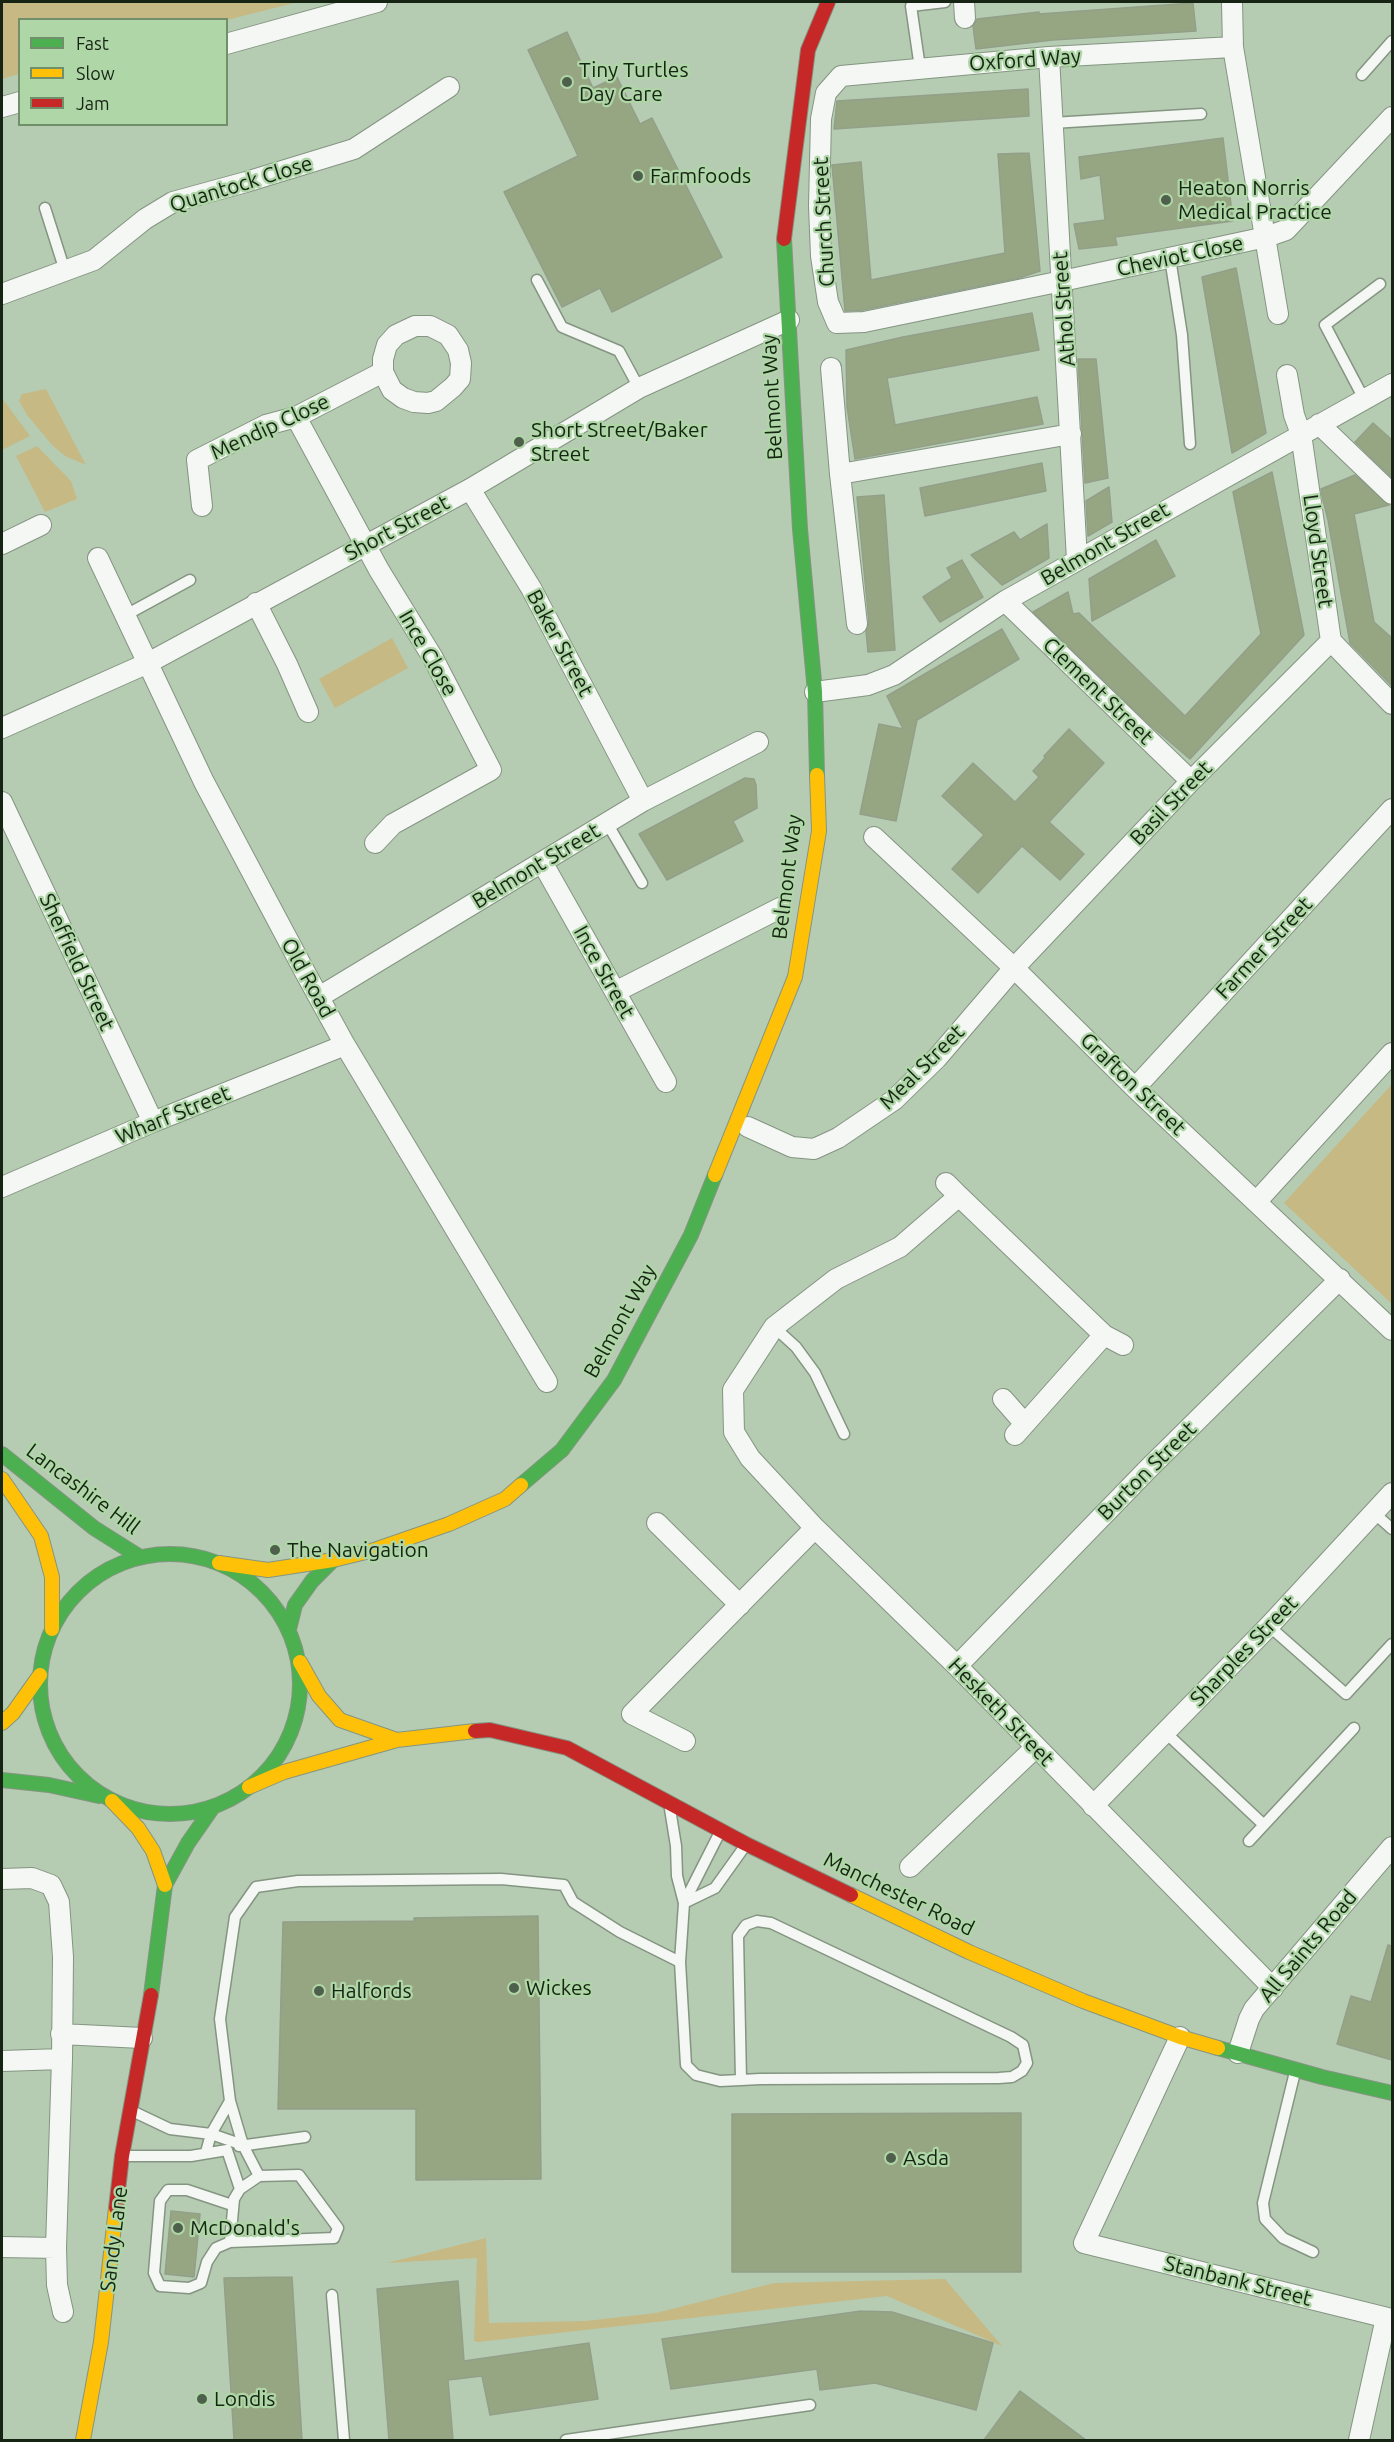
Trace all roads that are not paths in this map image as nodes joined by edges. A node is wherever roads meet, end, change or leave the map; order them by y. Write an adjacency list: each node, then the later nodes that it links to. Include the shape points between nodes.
1 (377, 2): 6 (street)
2 (828, 2): 27 (main road, Belmont Way, via 808,50 791,170 784,231)
3 (945, 2): 9 (lane, via 911,6)
4 (1232, 2): 7 (street)
5 (1392, 41): 10 (lane)
6 (228, 43)
7 (1233, 48): 8 (street, Oxford Way); 19 (street)
8 (1048, 57): 9 (street, Oxford Way); 17 (street, Athol Street)
9 (920, 68): 12 (street, Oxford Way, via 841,75)
10 (1362, 75)
11 (449, 87): 21 (street, Quantock Close, via 354,149 172,202 94,260)
12 (826, 93): 28 (street, Church Street, via 821,119 819,206 828,302 837,323)
13 (18, 103): 14 (street)
14 (2, 108)
15 (1201, 114): 17 (lane)
16 (1392, 117): 19 (street, Cheviot Close, via 1286,230)
17 (1052, 123): 23 (street, Athol Street)
18 (45, 208): 21 (lane)
19 (1266, 237): 20 (street, Cheviot Close); 26 (street)
20 (1170, 258): 23 (street, Cheviot Close); 39 (lane, via 1182,335)
21 (65, 271): 25 (street, Quantock Close)
22 (537, 280): 33 (lane, via 562,327 620,351)
23 (1062, 281): 28 (street, Cheviot Close); 37 (street, Athol Street)
24 (1380, 284): 34 (lane, via 1325,325)
25 (2, 294)
26 (1278, 314)
27 (789, 320): 33 (street, Short Street); 56 (main road, Belmont Way, via 800,529)
28 (864, 322)
29 (831, 368): 40 (street)
30 (383, 372): 35 (street, Mendip Close)
31 (1287, 375): 38 (street, Lloyd Street)
32 (1392, 384): 34 (street, Belmont Street)
33 (639, 388): 41 (street, Short Street)
34 (1364, 399): 36 (street, Belmont Street)
35 (296, 417): 43 (street, Mendip Close, via 266,425 197,460); 46 (street, Ince Close)
36 (1319, 424): 38 (street, Belmont Street); 42 (street)
37 (1071, 434): 40 (street); 48 (street, Athol Street)
38 (1301, 434): 48 (street, Belmont Street); 54 (street, Lloyd Street)
39 (1191, 444)
40 (840, 474): 53 (street)
41 (470, 489): 46 (street, Short Street); 62 (street, Baker Street, via 531,588)
42 (1392, 494)
43 (202, 506)
44 (41, 525): 45 (street)
45 (2, 544)
46 (367, 545): 51 (street, Short Street); 67 (street, Ince Close, via 433,658 491,770 393,824)
47 (98, 558): 52 (street, Old Road)
48 (1077, 560): 50 (street, Belmont Street)
49 (190, 580): 52 (lane)
50 (1005, 601): 56 (street, Belmont Street, via 894,675 867,685); 61 (street, Clement Street)
51 (256, 603): 55 (street, Short Street); 58 (street)
52 (124, 616): 55 (street, Old Road)
53 (857, 624)
54 (1331, 641): 57 (street); 61 (street, Basil Street)
55 (148, 663): 59 (street, Short Street); 73 (street, Old Road, via 204,782)
56 (815, 692): 98 (main road, Belmont Way, via 819,831 795,977 691,1235 614,1380 562,1450 505,1499 449,1524)
57 (1392, 705)
58 (308, 712)
59 (2, 728)
60 (758, 742): 62 (street, Belmont Street)
61 (1191, 781): 71 (street, Basil Street)
62 (643, 801): 65 (street, Belmont Street)
63 (2, 802): 78 (street, Sheffield Street)
64 (1392, 809): 77 (street, Farmer Street)
65 (607, 823): 68 (street, Belmont Street); 69 (lane)
66 (874, 837): 71 (street, Grafton Street)
67 (375, 843)
68 (542, 862): 72 (street, Ince Street); 73 (street, Belmont Street)
69 (642, 884)
70 (780, 908): 72 (street)
71 (1014, 968): 77 (street, Grafton Street); 79 (street, Meal Street, via 903,1092 838,1138 814,1149 792,1147)
72 (615, 992): 76 (street, Ince Street)
73 (319, 997): 74 (street, Old Road)
74 (345, 1045): 78 (street, Wharf Street); 87 (street, Old Road)
75 (1392, 1053): 81 (street)
76 (666, 1082)
77 (1135, 1088): 81 (street, Grafton Street)
78 (153, 1122): 80 (street, Wharf Street)
79 (748, 1127)
80 (2, 1187)
81 (1257, 1201): 82 (street, Grafton Street)
82 (1340, 1279): 84 (street, Grafton Street); 106 (street, Burton Street)
83 (774, 1327): 85 (street, via 836,1279 900,1247 952,1190); 89 (lane, via 796,1347 815,1373); 95 (street, Hesketh Street, via 733,1390 734,1432 750,1458)
84 (1392, 1330)
85 (1104, 1335): 86 (street); 88 (street, via 1020,1430)
86 (1123, 1345)
87 (547, 1382)
88 (1004, 1399)
89 (844, 1434)
90 (2, 1454): 97 (main road, Lancashire Hill, via 94,1528)
91 (2, 1479): 102 (main road, Lancashire Hill, via 41,1536 52,1577)
92 (1392, 1494): 93 (street, Sharples Street)
93 (1374, 1512): 96 (lane); 101 (street, Sharples Street)
94 (657, 1523): 100 (street)
95 (814, 1528): 100 (street); 106 (street, Hesketh Street)
96 (1392, 1529)
97 (140, 1557): 99 (main road, Belmont Way, via 186,1555); 102 (main road, Belmont Way, via 104,1572 74,1596)
98 (333, 1560): 99 (main road, Belmont Way, via 268,1570); 103 (main road, via 295,1605)
99 (219, 1563): 103 (main road, via 273,1604)
100 (740, 1605): 112 (street, via 624,1710)
101 (1269, 1626): 104 (lane, via 1346,1694); 110 (street, Sharples Street)
102 (52, 1629): 107 (main road)
103 (289, 1629): 105 (main road)
104 (1392, 1644)
105 (298, 1659): 111 (main road, Manchester Road, via 319,1695 340,1720); 115 (main road, via 300,1695 292,1730 275,1762)
106 (957, 1666): 113 (street, Hesketh Street)
107 (40, 1675): 108 (main road); 116 (main road, via 42,1712 55,1746 77,1776)
108 (2, 1724)
109 (1354, 1728): 120 (lane)
110 (1165, 1732): 118 (street, Sharples Street); 120 (lane)
111 (397, 1740): 115 (main road, Manchester Road); 117 (main road, Manchester Road, via 490,1730 567,1748)
112 (685, 1741)
113 (1036, 1747): 118 (street, Hesketh Street); 125 (street)
114 (2, 1780): 116 (main road, via 48,1785)
115 (249, 1787): 119 (main road)
116 (109, 1800): 119 (main road, via 140,1811 177,1814); 127 (main road, Sandy Lane, via 138,1828 153,1851)
117 (669, 1803): 121 (main road, Manchester Road); 128 (lane)
118 (1093, 1806): 130 (street, Hesketh Street)
119 (213, 1807): 127 (main road, Sandy Lane)
120 (1264, 1825): 122 (lane)
121 (721, 1831): 123 (main road, Manchester Road); 128 (lane)
122 (1249, 1842)
123 (746, 1844): 128 (lane, via 715,1888); 132 (main road, Manchester Road, via 969,1952)
124 (1392, 1847): 130 (street, All Saints Road)
125 (910, 1868)
126 (2, 1879): 131 (street, via 32,1878 51,1885 59,1902 63,1958)
127 (165, 1885): 133 (main road, Sandy Lane)
128 (684, 1903): 129 (lane)
129 (680, 1962): 138 (lane, via 686,2065 696,2075 720,2081); 140 (lane, via 620,1932 573,1902 564,1885 489,1880 298,1881 256,1887 235,1917 222,2000 220,2019)
130 (1273, 1988): 134 (street, All Saints Road, via 1249,2019)
131 (61, 2034): 133 (street); 135 (street)
132 (1180, 2037): 134 (main road, Manchester Road); 157 (street, Stanbank Street, via 1084,2243)
133 (142, 2038): 141 (main road, Sandy Lane)
134 (1238, 2053): 137 (main road, Manchester Road)
135 (62, 2059): 136 (street); 153 (street)
136 (2, 2061)
137 (1296, 2069): 139 (main road, Manchester Road); 154 (lane, via 1263,2203 1265,2219 1273,2230)
138 (741, 2080): 138 (lane, via 999,2078 1012,2077 1027,2063 1023,2045 1011,2037 771,1923 757,1921 746,1925 738,1936)
139 (1392, 2092)
140 (230, 2101): 142 (lane); 144 (lane)
141 (129, 2109): 142 (lane, via 170,2129); 147 (main road, Sandy Lane)
142 (211, 2134): 144 (lane); 146 (lane)
143 (305, 2137): 144 (lane)
144 (243, 2145): 145 (lane); 148 (lane)
145 (227, 2150): 146 (lane); 149 (lane)
146 (206, 2152): 147 (lane, via 191,2156)
147 (122, 2156): 160 (main road, Sandy Lane, via 101,2342)
148 (259, 2176): 149 (lane); 151 (lane, via 299,2175 338,2228 334,2238)
149 (240, 2189): 150 (lane)
150 (232, 2205): 151 (lane); 151 (lane, via 187,2190 168,2190 160,2201 154,2273 160,2286 189,2288 201,2283 216,2248)
151 (230, 2242)
152 (2, 2247): 153 (street)
153 (56, 2248): 156 (street, via 57,2285)
154 (1312, 2252)
155 (332, 2295): 161 (lane)
156 (63, 2312)
157 (1389, 2318): 164 (street)
158 (810, 2405): 159 (lane)
159 (638, 2429): 162 (lane); 163 (lane)
160 (83, 2440)
161 (344, 2440)
162 (566, 2440)
163 (640, 2440)
164 (1359, 2440)

